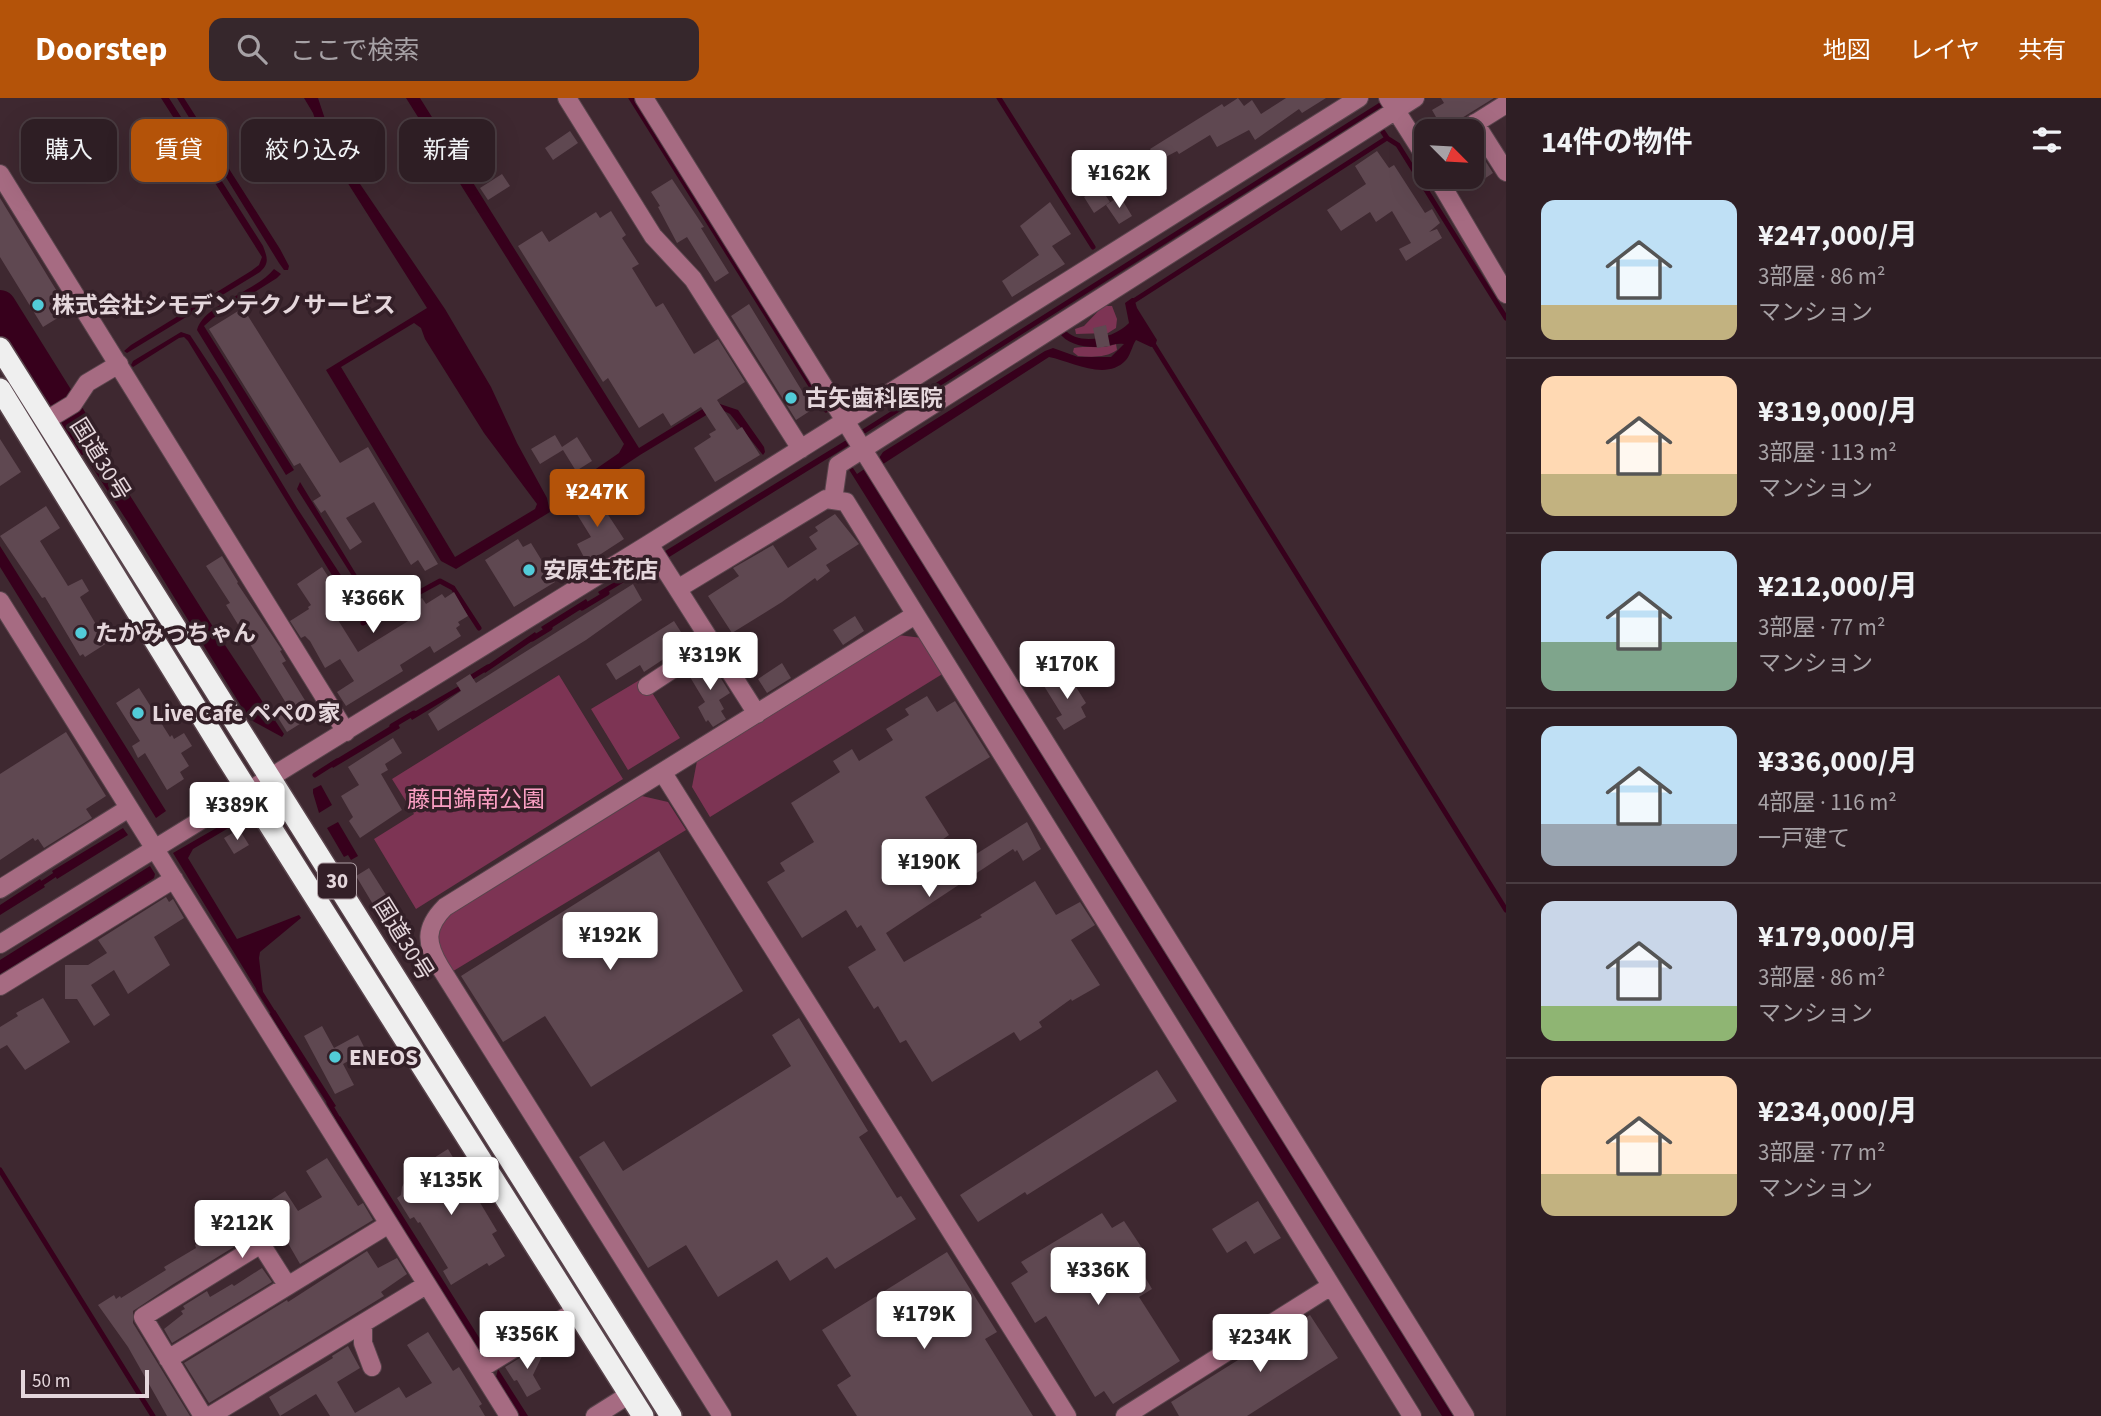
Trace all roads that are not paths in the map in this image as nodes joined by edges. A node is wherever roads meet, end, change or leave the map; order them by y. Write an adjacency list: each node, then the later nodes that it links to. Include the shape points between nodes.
1 (567, 98): 20 (street, via 653,236 693,279)
2 (644, 98): 19 (street)
3 (1359, 98): 13 (street)
4 (1415, 98): 6 (street)
5 (1506, 104): 7 (street)
6 (1392, 105): 8 (street); 13 (street)
7 (1482, 119)
8 (1414, 138)
9 (1484, 145): 10 (street)
10 (1506, 172)
11 (0, 174): 16 (street)
12 (1444, 189): 14 (street)
13 (1088, 289): 19 (street); 19 (street)
14 (1506, 294)
15 (0, 348): 18 (highway, 国道30号 / 30)
16 (119, 364): 18 (street, via 87,383 74,404); 29 (street)
17 (0, 389): 32 (highway, 30)
18 (51, 418): 31 (highway, 国道30号 / 30)
19 (855, 436): 20 (street); 21 (street, via 838,465); 59 (street)
20 (800, 449): 22 (street)
21 (833, 500): 23 (street, via 826,499); 25 (street, via 846,502)
22 (656, 554): 23 (street); 29 (street)
23 (678, 588): 26 (street)
24 (0, 601): 33 (street)
25 (915, 614): 28 (street); 42 (street)
26 (714, 642): 27 (street); 28 (street)
27 (647, 686)
28 (757, 714): 30 (street)
29 (346, 732): 31 (street)
30 (663, 773): 55 (street, via 445,908 435,917 429,944); 56 (street)
31 (272, 777): 32 (street); 54 (highway, 国道30号 / 30)
32 (248, 792): 34 (street); 43 (highway, 30)
33 (129, 808): 34 (street); 36 (street)
34 (154, 848): 35 (street); 37 (street)
35 (174, 879): 38 (street); 39 (street)
36 (0, 889)
37 (0, 943)
38 (0, 986)
39 (389, 1224): 40 (street); 41 (street)
40 (287, 1285): 45 (street); 45 (street, via 261,1244 190,1287 143,1317)
41 (426, 1285): 44 (street); 47 (street)
42 (1331, 1286): 57 (street); 58 (street)
43 (577, 1310): 47 (street); 48 (highway, 30)
44 (363, 1323): 46 (street, via 363,1343); 50 (street)
45 (168, 1359): 49 (street)
46 (372, 1367)
47 (480, 1369): 51 (street)
48 (630, 1394): 52 (street); 53 (highway, 30)
49 (203, 1416)
50 (210, 1416)
51 (509, 1416)
52 (595, 1416)
53 (643, 1416)
54 (671, 1416)
55 (722, 1416)
56 (1068, 1416)
57 (1125, 1416)
58 (1412, 1416)
59 (1465, 1416)

